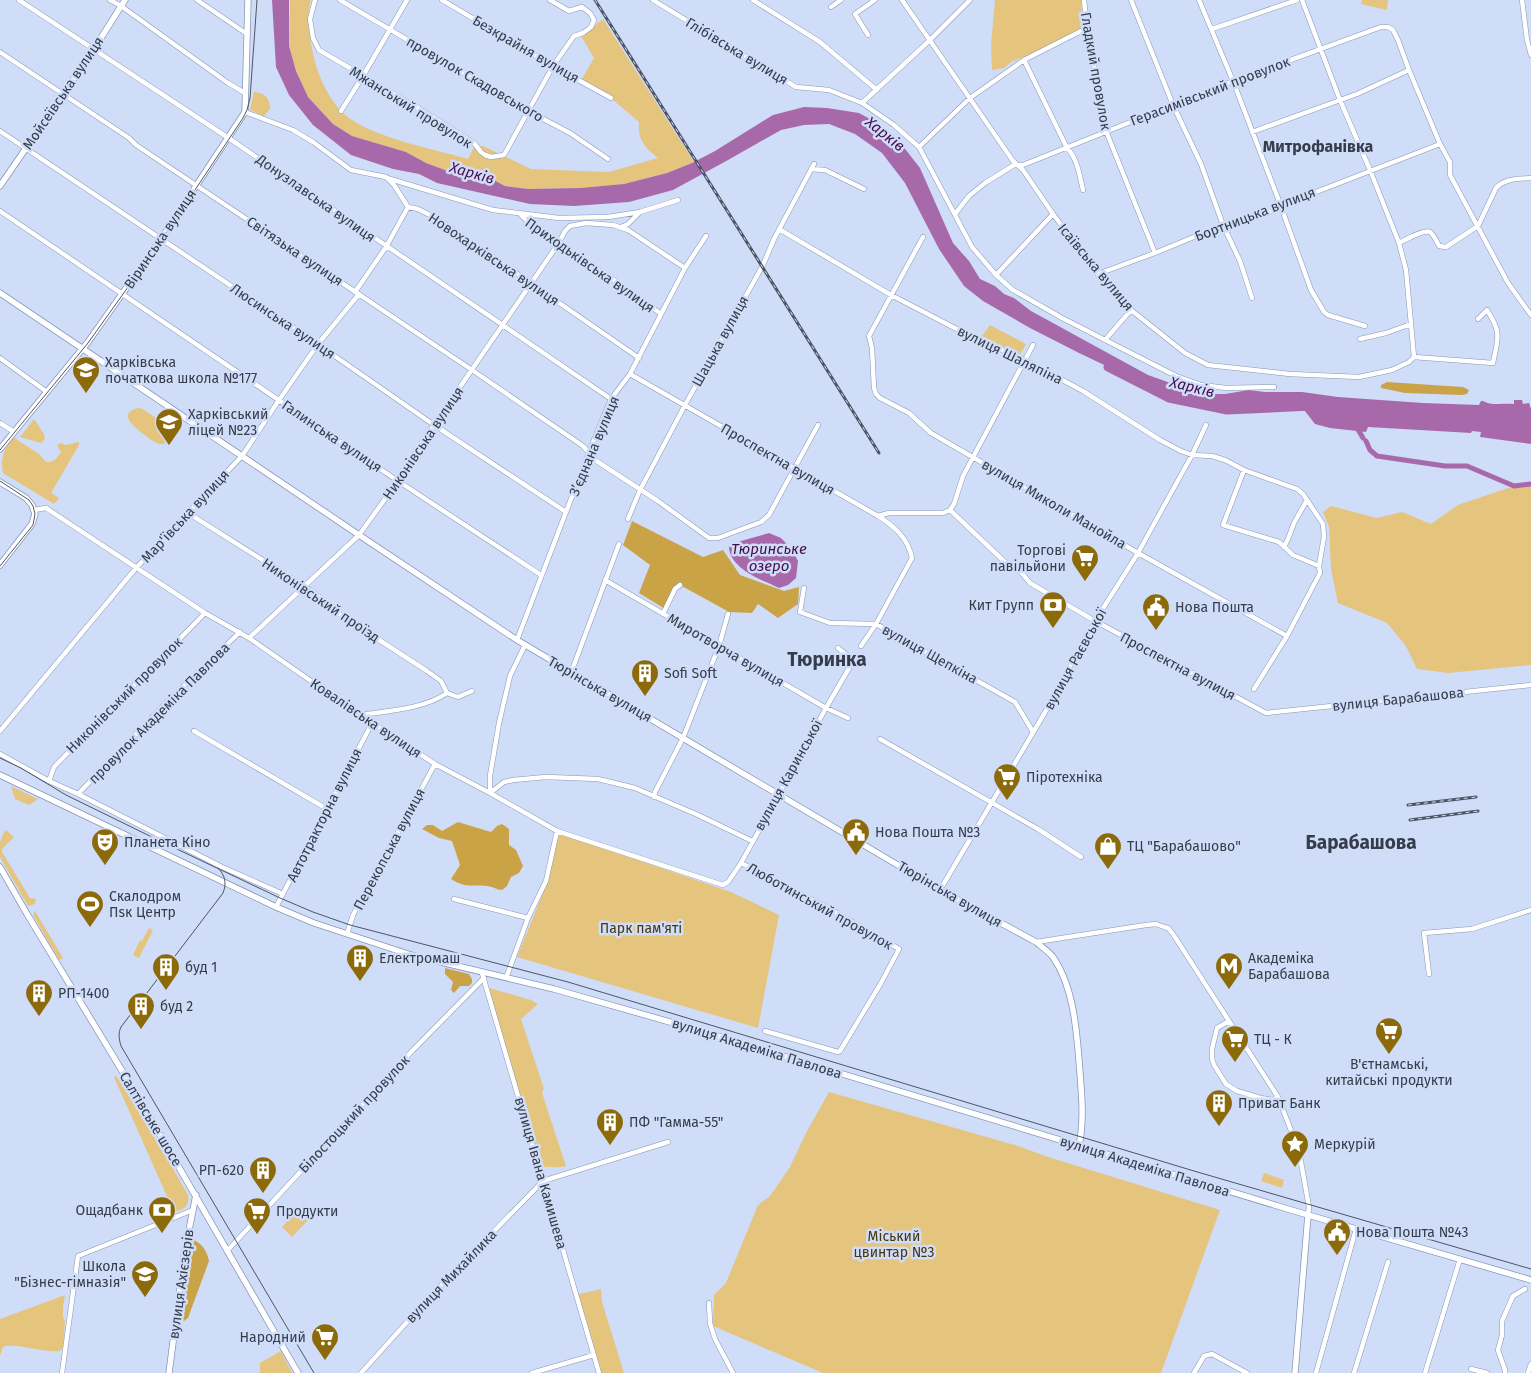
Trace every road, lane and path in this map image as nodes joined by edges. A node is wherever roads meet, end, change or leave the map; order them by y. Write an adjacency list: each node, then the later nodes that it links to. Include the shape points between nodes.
1 (19, 0): 30 (street, Донузлавська вулиця)
2 (110, 0): 22 (street)
3 (197, 0): 27 (street)
4 (248, 0): 27 (main road)
5 (315, 0): 37 (street, Мжанський провулок, via 310,19 319,50)
6 (340, 0): 25 (street, провулок Скадовського)
7 (407, 0): 25 (street)
8 (442, 0): 35 (street, Безкрайня вулиця)
9 (550, 0): 35 (street, via 569,11 582,8 594,20 584,33 574,36)
10 (653, 0): 45 (street, Глібівська вулиця, via 796,87 829,90)
11 (753, 0): 39 (street, via 820,42)
12 (841, 0): 23 (street)
13 (875, 0): 28 (street, via 855,14)
14 (902, 0): 29 (street, Ісаївська вулиця)
15 (970, 0): 29 (street)
16 (1084, 0): 24 (street, Гладкий провулок)
17 (1131, 0): 46 (street)
18 (1199, 0): 26 (street)
19 (1297, 0): 26 (street)
20 (1302, 0): 31 (street)
21 (1522, 0): 33 (street)
22 (123, 3): 30 (main road, Мойсеївська вулиця); 40 (street)
23 (831, 8)
24 (1087, 28): 34 (street); 51 (street, Гладкий провулок)
25 (390, 29): 37 (street); 48 (street, провулок Скадовського)
26 (1212, 29): 38 (street)
27 (247, 34): 40 (main road)
28 (868, 35)
29 (930, 40): 39 (street); 43 (street, Ісаївська вулиця)
30 (94, 49): 41 (main road, Мойсеївська вулиця); 53 (street, Донузлавська вулиця)
31 (1321, 50): 36 (street, Герасимівський провулок, via 1388,27 1398,40); 38 (street, Герасимівський провулок); 44 (street)
32 (0, 52): 41 (street, Світязька вулиця)
33 (1531, 56)
34 (1024, 60): 43 (street); 57 (street)
35 (553, 66): 42 (street, Безкрайня вулиця); 48 (street)
36 (1409, 70): 44 (street); 54 (street)
37 (363, 76): 47 (street); 48 (street, Мжанський провулок, via 474,143 491,157 504,156)
38 (1233, 81): 46 (street, Герасимівський провулок); 52 (street)
39 (877, 90): 45 (street)
40 (245, 93): 49 (main road)
41 (63, 94): 56 (main road, Мойсеївська вулиця); 63 (street, Світязька вулиця)
42 (611, 98)
43 (970, 98): 55 (street); 59 (street, Ісаївська вулиця)
44 (1340, 100): 52 (street); 60 (street)
45 (862, 103): 55 (street, Глібівська вулиця)
46 (1173, 105): 51 (street, Герасимівський провулок); 76 (street, via 1201,164)
47 (341, 111)
48 (528, 111): 58 (street, провулок Скадовського, via 570,133)
49 (245, 112): 53 (main road, Віринська вулиця); 61 (street, via 293,130 351,170)
50 (0, 131): 56 (street, Люсинська вулиця)
51 (1106, 131): 57 (street, Герасимівський провулок); 87 (street, Гладкий провулок)
52 (1252, 132): 69 (street)
53 (228, 138): 63 (main road, Віринська вулиця); 86 (street, Донузлавська вулиця)
54 (1440, 144): 60 (street, Бортницька вулиця); 77 (street, via 1450,162 1450,176)
55 (919, 147): 73 (street)
56 (25, 148): 64 (main road, Мойсеївська вулиця); 83 (street, Люсинська вулиця)
57 (1067, 148): 59 (street, Герасимівський провулок); 66 (street)
58 (608, 159)
59 (1018, 166): 73 (street, Герасимівський провулок, via 1014,165 985,183); 74 (street, Ісаївська вулиця)
60 (1370, 170): 69 (street, Бортницька вулиця); 84 (street)
61 (386, 177): 68 (street); 72 (street, via 492,210)
62 (1531, 178): 77 (street, via 1500,184)
63 (197, 184): 83 (main road, Віринська вулиця); 93 (street, Світязька вулиця)
64 (0, 186)
65 (864, 189): 79 (street, Шацька вулиця, via 812,166)
66 (1083, 190)
67 (678, 200): 71 (street)
68 (408, 207): 86 (street, Мар'ївська вулиця); 91 (street, Новохарківська вулиця, via 438,220)
69 (1280, 207): 76 (street, Бортницька вулиця); 103 (street, via 1311,290 1324,312)
70 (0, 211): 94 (street, Галинська вулиця)
71 (640, 212): 72 (street, via 608,217 559,218); 75 (street)
72 (520, 214): 85 (street, Приходьківська вулиця)
73 (955, 214): 90 (street, via 972,247)
74 (1053, 214): 89 (street, Ісаївська вулиця); 90 (street)
75 (628, 224): 78 (street); 80 (street)
76 (1223, 225): 87 (street, Бортницька вулиця); 96 (street, via 1240,261)
77 (1478, 226): 84 (street, via 1445,248 1428,232); 98 (street, via 1508,282)
78 (621, 227): 80 (street); 85 (street, Никонівська вулиця, via 586,223 570,226)
79 (779, 229): 95 (street, вулиця Шаляпіна); 119 (street, Шацька вулиця, via 763,265)
80 (628, 230): 88 (street)
81 (706, 236): 88 (street, З’єднана вулиця)
82 (923, 237): 95 (street)
83 (161, 239): 94 (main road, Віринська вулиця); 106 (street, Люсинська вулиця)
84 (1399, 243): 101 (street, via 1406,270)
85 (558, 244): 91 (street, Никонівська вулиця); 99 (street, Приходьківська вулиця)
86 (386, 246): 93 (street, Мар'ївська вулиця); 102 (street, Донузлавська вулиця)
87 (1156, 253): 89 (street, Бортницька вулиця)
88 (685, 268): 99 (street, З’єднана вулиця)
89 (1098, 274): 97 (street, Ісаївська вулиця)
90 (996, 275): 105 (street, via 1013,290)
91 (530, 284): 102 (street, Никонівська вулиця); 111 (street, Новохарківська вулиця)
92 (0, 293): 108 (main road, Тюрінська вулиця)
93 (357, 293): 106 (street, Мар'ївська вулиця); 113 (street, Світязька вулиця)
94 (122, 295): 108 (main road, Віринська вулиця); 118 (street, Галинська вулиця)
95 (891, 295): 112 (street, вулиця Шаляпіна); 129 (street, вулиця Миколи Манойла, via 869,336 874,388 880,398 908,413 931,433)
96 (1252, 298)
97 (1131, 310): 105 (street); 109 (street, Ісаївська вулиця, via 1185,353 1208,365 1359,377 1392,370)
98 (1530, 312)
99 (661, 314): 111 (street, З’єднана вулиця)
100 (1478, 319): 109 (street, via 1487,310 1498,330 1493,363)
101 (1411, 324): 104 (street); 109 (street)
102 (502, 326): 113 (street, Никонівська вулиця); 117 (street, Донузлавська вулиця)
103 (1365, 326)
104 (1360, 339)
105 (1105, 340): 115 (street, via 1201,385)
106 (318, 344): 118 (street, Мар'ївська вулиця); 121 (street, Люсинська вулиця)
107 (1033, 344): 112 (street)
108 (83, 349): 116 (main road, Віринська вулиця); 128 (main road, Тюрінська вулиця)
109 (1414, 357)
110 (0, 358): 116 (street)
111 (639, 358): 114 (street, З’єднана вулиця)
112 (1025, 360): 127 (street, вулиця Шаляпіна, via 1083,391 1160,440); 129 (street)
113 (472, 370): 121 (street, Никонівська вулиця); 126 (street, Світязька вулиця)
114 (630, 374): 117 (street, З’єднана вулиця); 119 (street, Проспектна вулиця)
115 (1274, 387)
116 (47, 392): 124 (main road, Віринська вулиця)
117 (611, 399): 126 (street, З’єднана вулиця)
118 (279, 400): 128 (street, Мар'ївська вулиця); 132 (street, Галинська вулиця)
119 (685, 405): 130 (street, Проспектна вулиця); 134 (street, Шацька вулиця)
120 (0, 423): 124 (street)
121 (434, 425): 132 (street, Никонівська вулиця); 138 (street, Люсинська вулиця)
122 (818, 425): 130 (street)
123 (1206, 426): 127 (street, вулиця Раєвської)
124 (14, 432): 125 (main road, Віринська вулиця)
125 (0, 449)
126 (589, 452): 134 (street, Світязька вулиця, via 595,460); 138 (street, З’єднана вулиця)
127 (1192, 455): 131 (street, вулиця Шаляпіна, via 1212,456); 145 (street, вулиця Раєвської)
128 (242, 456): 139 (street, Мар'ївська вулиця); 142 (main road, Тюрінська вулиця)
129 (974, 457): 137 (street); 145 (street, вулиця Миколи Манойла)
130 (795, 469): 134 (street, Світязька вулиця, via 766,519 713,539); 140 (street, Проспектна вулиця)
131 (1244, 470): 135 (street, вулиця Шаляпіна, via 1297,489); 144 (street, via 1223,525 1279,542)
132 (398, 481): 142 (street, Никонівська вулиця); 149 (street, Галинська вулиця)
133 (0, 482): 136 (main road, via 26,498)
134 (640, 490): 141 (street, Шацька вулиця)
135 (1307, 500): 144 (street); 147 (street, via 1323,524)
136 (34, 510): 146 (main road, via 32,524); 148 (street, Ковалівська вулиця, via 46,508)
137 (950, 510): 140 (street); 157 (street, Проспектна вулиця, via 1030,583)
138 (566, 512): 149 (street, З’єднана вулиця)
139 (188, 513): 148 (street, Мар'ївська вулиця); 152 (street, Никонівський проїзд)
140 (878, 516): 158 (street, Проспектна вулиця, via 901,534 912,558)
141 (628, 519)
142 (359, 535): 152 (street, Никонівська вулиця); 162 (main road, Тюрінська вулиця)
143 (619, 544): 150 (street)
144 (1284, 547): 147 (street, via 1293,555)
145 (1138, 553): 157 (street, вулиця Раєвської); 160 (street, вулиця Миколи Манойла)
146 (0, 565)
147 (1320, 566): 160 (street, via 1320,573)
148 (136, 568): 154 (street, Ковалівська вулиця); 177 (street, Мар'ївська вулиця)
149 (541, 575): 162 (street, З’єднана вулиця)
150 (605, 580): 155 (street, Миротворча вулиця); 167 (street)
151 (680, 585): 155 (street)
152 (304, 586): 161 (street, Никонівська вулиця); 171 (street, Никонівський проїзд, via 333,610 427,670 441,681)
153 (804, 588): 158 (street, вулиця Щепкіна, via 800,612 830,623)
154 (205, 613): 159 (street, Ковалівська вулиця); 185 (street, Никонівський провулок, via 54,767)
155 (663, 614): 164 (street, Миротворча вулиця)
156 (728, 614): 164 (street)
157 (1095, 621): 173 (street, Проспектна вулиця); 179 (street, вулиця Раєвської)
158 (876, 624): 165 (street); 179 (street, вулиця Щепкіна, via 1015,702)
159 (240, 632): 161 (street, Ковалівська вулиця); 187 (street, провулок Академіка Павлова)
160 (1288, 636): 169 (street)
161 (249, 638): 174 (street, Ковалівська вулиця)
162 (517, 640): 163 (main road, Тюрінська вулиця)
163 (526, 645): 167 (main road, Тюрінська вулиця); 186 (street, via 510,676 490,776)
164 (719, 646): 172 (street, Миротворча вулиця); 180 (street)
165 (862, 646)
166 (838, 648): 172 (street, вулиця Каринської, via 852,663)
167 (571, 673): 180 (main road, Тюрінська вулиця)
168 (1531, 685): 173 (street, вулиця Барабашова)
169 (1254, 689)
170 (472, 691): 171 (street, via 458,697)
171 (447, 693): 174 (street, via 436,701)
172 (826, 708): 175 (street, Миротворча вулиця); 188 (street, вулиця Каринської)
173 (1266, 713)
174 (360, 715): 176 (street, Ковалівська вулиця)
175 (848, 718)
176 (372, 723): 183 (street, Ковалівська вулиця); 191 (street, Автотракторна вулиця)
177 (0, 731)
178 (194, 731): 191 (street)
179 (1033, 732): 190 (street, вулиця Раєвської)
180 (683, 738): 188 (main road, Тюрінська вулиця); 189 (street)
181 (880, 739): 190 (street)
182 (0, 754): 185 (street)
183 (435, 764): 186 (street, Ковалівська вулиця); 204 (street, Перекопська вулиця, via 353,916)
184 (0, 775): 201 (main road, вулиця Академіка Павлова)
185 (49, 781): 187 (street)
186 (490, 793): 189 (street, via 504,782 546,777 598,779); 192 (street, Ковалівська вулиця)
187 (78, 794): 199 (street)
188 (778, 795): 193 (street, вулиця Каринської); 198 (main road, Тюрінська вулиця)
189 (654, 797): 193 (street)
190 (990, 803): 194 (street); 198 (street, вулиця Раєвської)
191 (327, 809): 199 (street, Автотракторна вулиця)
192 (557, 831): 197 (street, Ковалівська вулиця); 203 (street, via 546,881)
193 (752, 841): 195 (street, вулиця Каринської)
194 (1081, 857)
195 (741, 863): 197 (street, вулиця Каринської); 210 (street, Люботинський провулок, via 898,949 840,1051)
196 (0, 867): 215 (main road, Салтівське шосе)
197 (723, 885)
198 (940, 890): 205 (main road, Тюрінська вулиця)
199 (283, 894): 201 (street, Автотракторна вулиця)
200 (454, 899): 203 (street)
201 (276, 907): 204 (main road, вулиця Академіка Павлова)
202 (1531, 910): 206 (street, via 1472,929 1424,933)
203 (528, 918): 208 (street)
204 (347, 934): 207 (main road, вулиця Академіка Павлова)
205 (1036, 942): 209 (street, via 1146,925 1168,928); 213 (main road, Тюрінська вулиця, via 1054,960 1065,982 1075,1020 1083,1113)
206 (1429, 974)
207 (483, 975): 208 (main road, вулиця Академіка Павлова); 214 (street, вулиця Івана Камишева); 219 (street, Білостоцький провулок)
208 (506, 978): 213 (main road, вулиця Академіка Павлова, via 691,1028)
209 (1229, 1021): 211 (street); 211 (street, via 1217,1028 1212,1049 1213,1063 1224,1082 1232,1089 1247,1094 1271,1100)
210 (765, 1031)
211 (1278, 1097): 217 (street, via 1300,1155)
212 (668, 1142): 214 (street)
213 (1079, 1146): 217 (main road, вулиця Академіка Павлова)
214 (543, 1181): 225 (street, вулиця Івана Камишева); 231 (street, вулиця Михайлика)
215 (196, 1195): 216 (main road, вулиця Ахієзерів); 219 (main road, Салтівське шосе)
216 (193, 1210): 228 (street, via 78,1256); 229 (main road, вулиця Ахієзерів)
217 (1308, 1215): 218 (main road, вулиця Академіка Павлова); 237 (main road)
218 (1356, 1229): 220 (main road, вулиця Академіка Павлова); 238 (street)
219 (227, 1251): 230 (main road, Салтівське шосе)
220 (1460, 1259): 222 (main road, вулиця Академіка Павлова); 240 (street)
221 (1388, 1262): 239 (street)
222 (1531, 1280)
223 (1525, 1289): 242 (street, via 1513,1296 1502,1321 1498,1350)
224 (710, 1303): 234 (street, via 710,1323 715,1339)
225 (594, 1355): 232 (street); 233 (street, вулиця Івана Камишева)
226 (1531, 1364): 243 (street)
227 (1470, 1369): 241 (street)
228 (62, 1373)
229 (169, 1373)
230 (298, 1373)
231 (361, 1373)
232 (532, 1373)
233 (599, 1373)
234 (733, 1373)
235 (1194, 1373): 236 (street, via 1204,1356 1212,1354)
236 (1247, 1373)
237 (1294, 1373)
238 (1316, 1373)
239 (1354, 1373)
240 (1424, 1373)
241 (1487, 1373)
242 (1505, 1373)
243 (1528, 1373)

